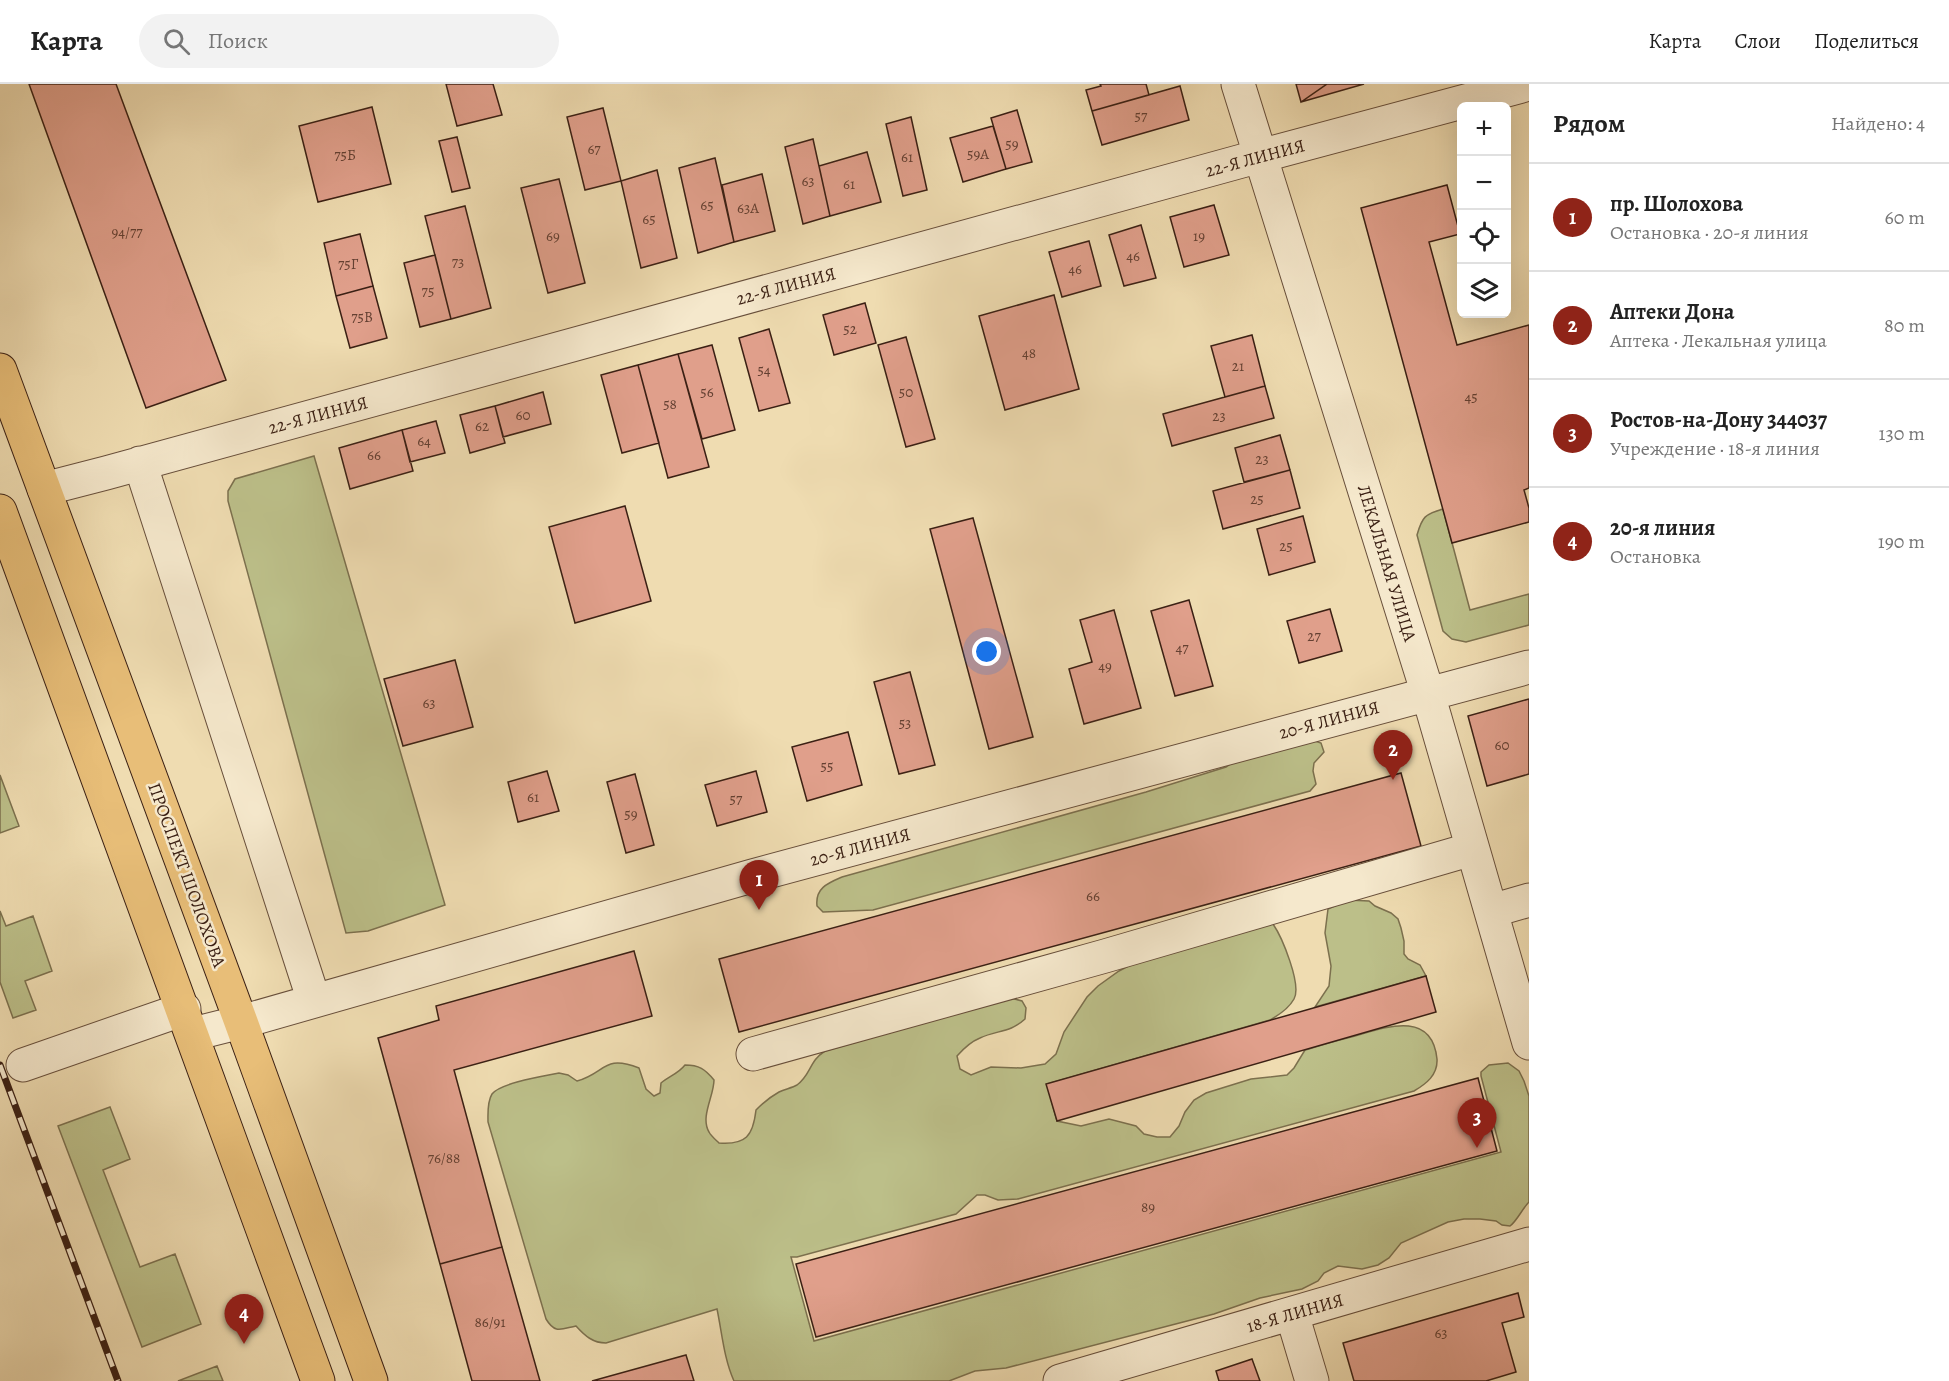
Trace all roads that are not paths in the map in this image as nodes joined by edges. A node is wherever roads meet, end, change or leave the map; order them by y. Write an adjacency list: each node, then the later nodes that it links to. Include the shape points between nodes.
1 (1238, 84): 3 (street, ЛЕКАЛЬНАЯ УЛИЦА)
2 (1526, 85): 3 (street, 22-Я ЛИНИЯ)
3 (1260, 156): 5 (street, 22-Я ЛИНИЯ); 9 (street, ЛЕКАЛЬНАЯ УЛИЦА)
4 (0, 370): 6 (main road, ПРОСПЕКТ ШОЛОХОВА)
5 (140, 463): 6 (street, 22-Я ЛИНИЯ); 13 (street)
6 (44, 489): 15 (main road, ПРОСПЕКТ ШОЛОХОВА)
7 (0, 511): 14 (main road)
8 (1529, 667): 9 (street, 20-Я ЛИНИЯ)
9 (1428, 694): 10 (street, ЛЕКАЛЬНАЯ УЛИЦА); 13 (street, 20-Я ЛИНИЯ, via 752,876)
10 (1472, 849): 12 (street, ЛЕКАЛЬНАЯ УЛИЦА); 17 (street)
11 (1529, 900): 12 (street)
12 (1491, 911): 16 (street, ЛЕКАЛЬНАЯ УЛИЦА)
13 (314, 1001): 15 (street, 20-Я ЛИНИЯ)
14 (188, 1021): 15 (street, 20-Я ЛИНИЯ); 18 (street, 20-Я ЛИНИЯ); 21 (main road)
15 (241, 1022): 22 (main road, ПРОСПЕКТ ШОЛОХОВА)
16 (1529, 1043)
17 (753, 1054)
18 (23, 1065)
19 (1529, 1244): 20 (street, 18-Я ЛИНИЯ)
20 (1292, 1314): 23 (street, 18-Я ЛИНИЯ); 24 (street)
21 (318, 1381)
22 (371, 1381)
23 (1060, 1381)
24 (1312, 1381)

